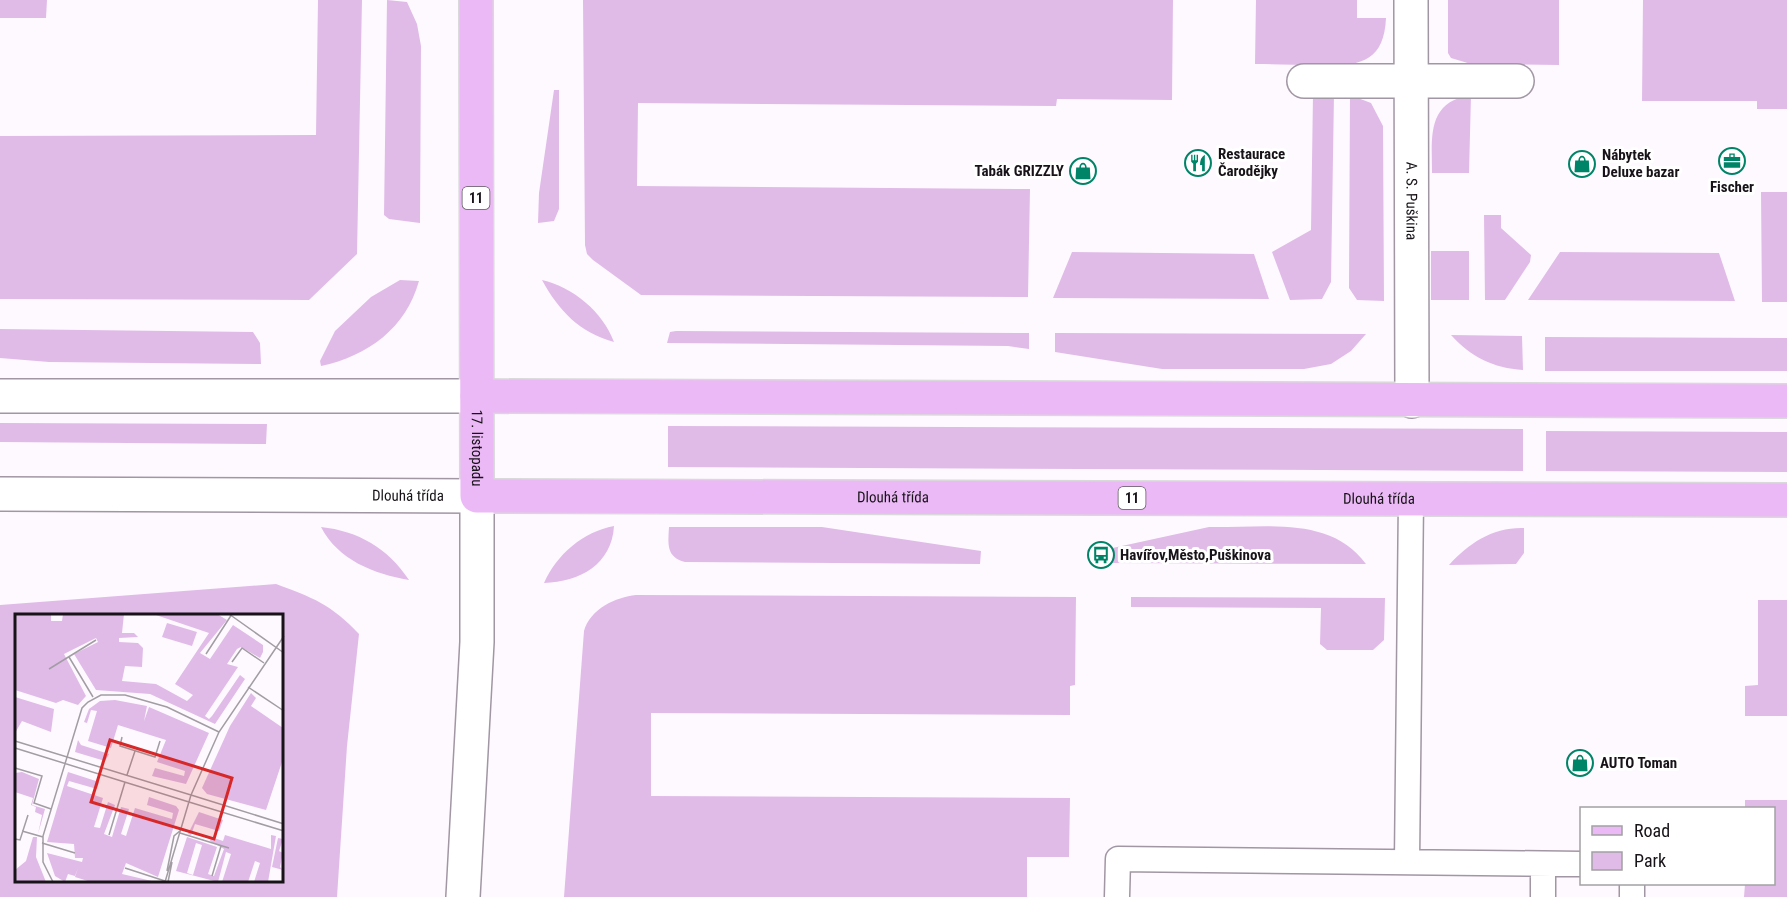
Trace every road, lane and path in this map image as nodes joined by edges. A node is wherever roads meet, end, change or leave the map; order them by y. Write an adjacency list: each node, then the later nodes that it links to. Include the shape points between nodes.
1 (476, 0): 7 (main road, 17. listopadu / 11)
2 (1411, 0): 4 (street, A. S. Puškina)
3 (1304, 81): 4 (street)
4 (1411, 81): 5 (street); 8 (street, A. S. Puškina)
5 (1517, 81)
6 (0, 396): 7 (street)
7 (477, 396): 8 (main road); 11 (main road, 17. listopadu)
8 (1412, 401): 9 (main road)
9 (1787, 401)
10 (0, 494): 11 (street, Dlouhá třída)
11 (477, 496): 12 (main road, Dlouhá třída / 11); 17 (street, 17. listopadu, via 477,642)
12 (1411, 500): 13 (main road, Dlouhá třída / 11); 14 (lane)
13 (1787, 501)
14 (1407, 861): 15 (lane); 18 (lane, via 1118,859)
15 (1543, 864): 16 (lane); 19 (lane)
16 (1580, 864)
17 (463, 897)
18 (1117, 897)
19 (1542, 897)

